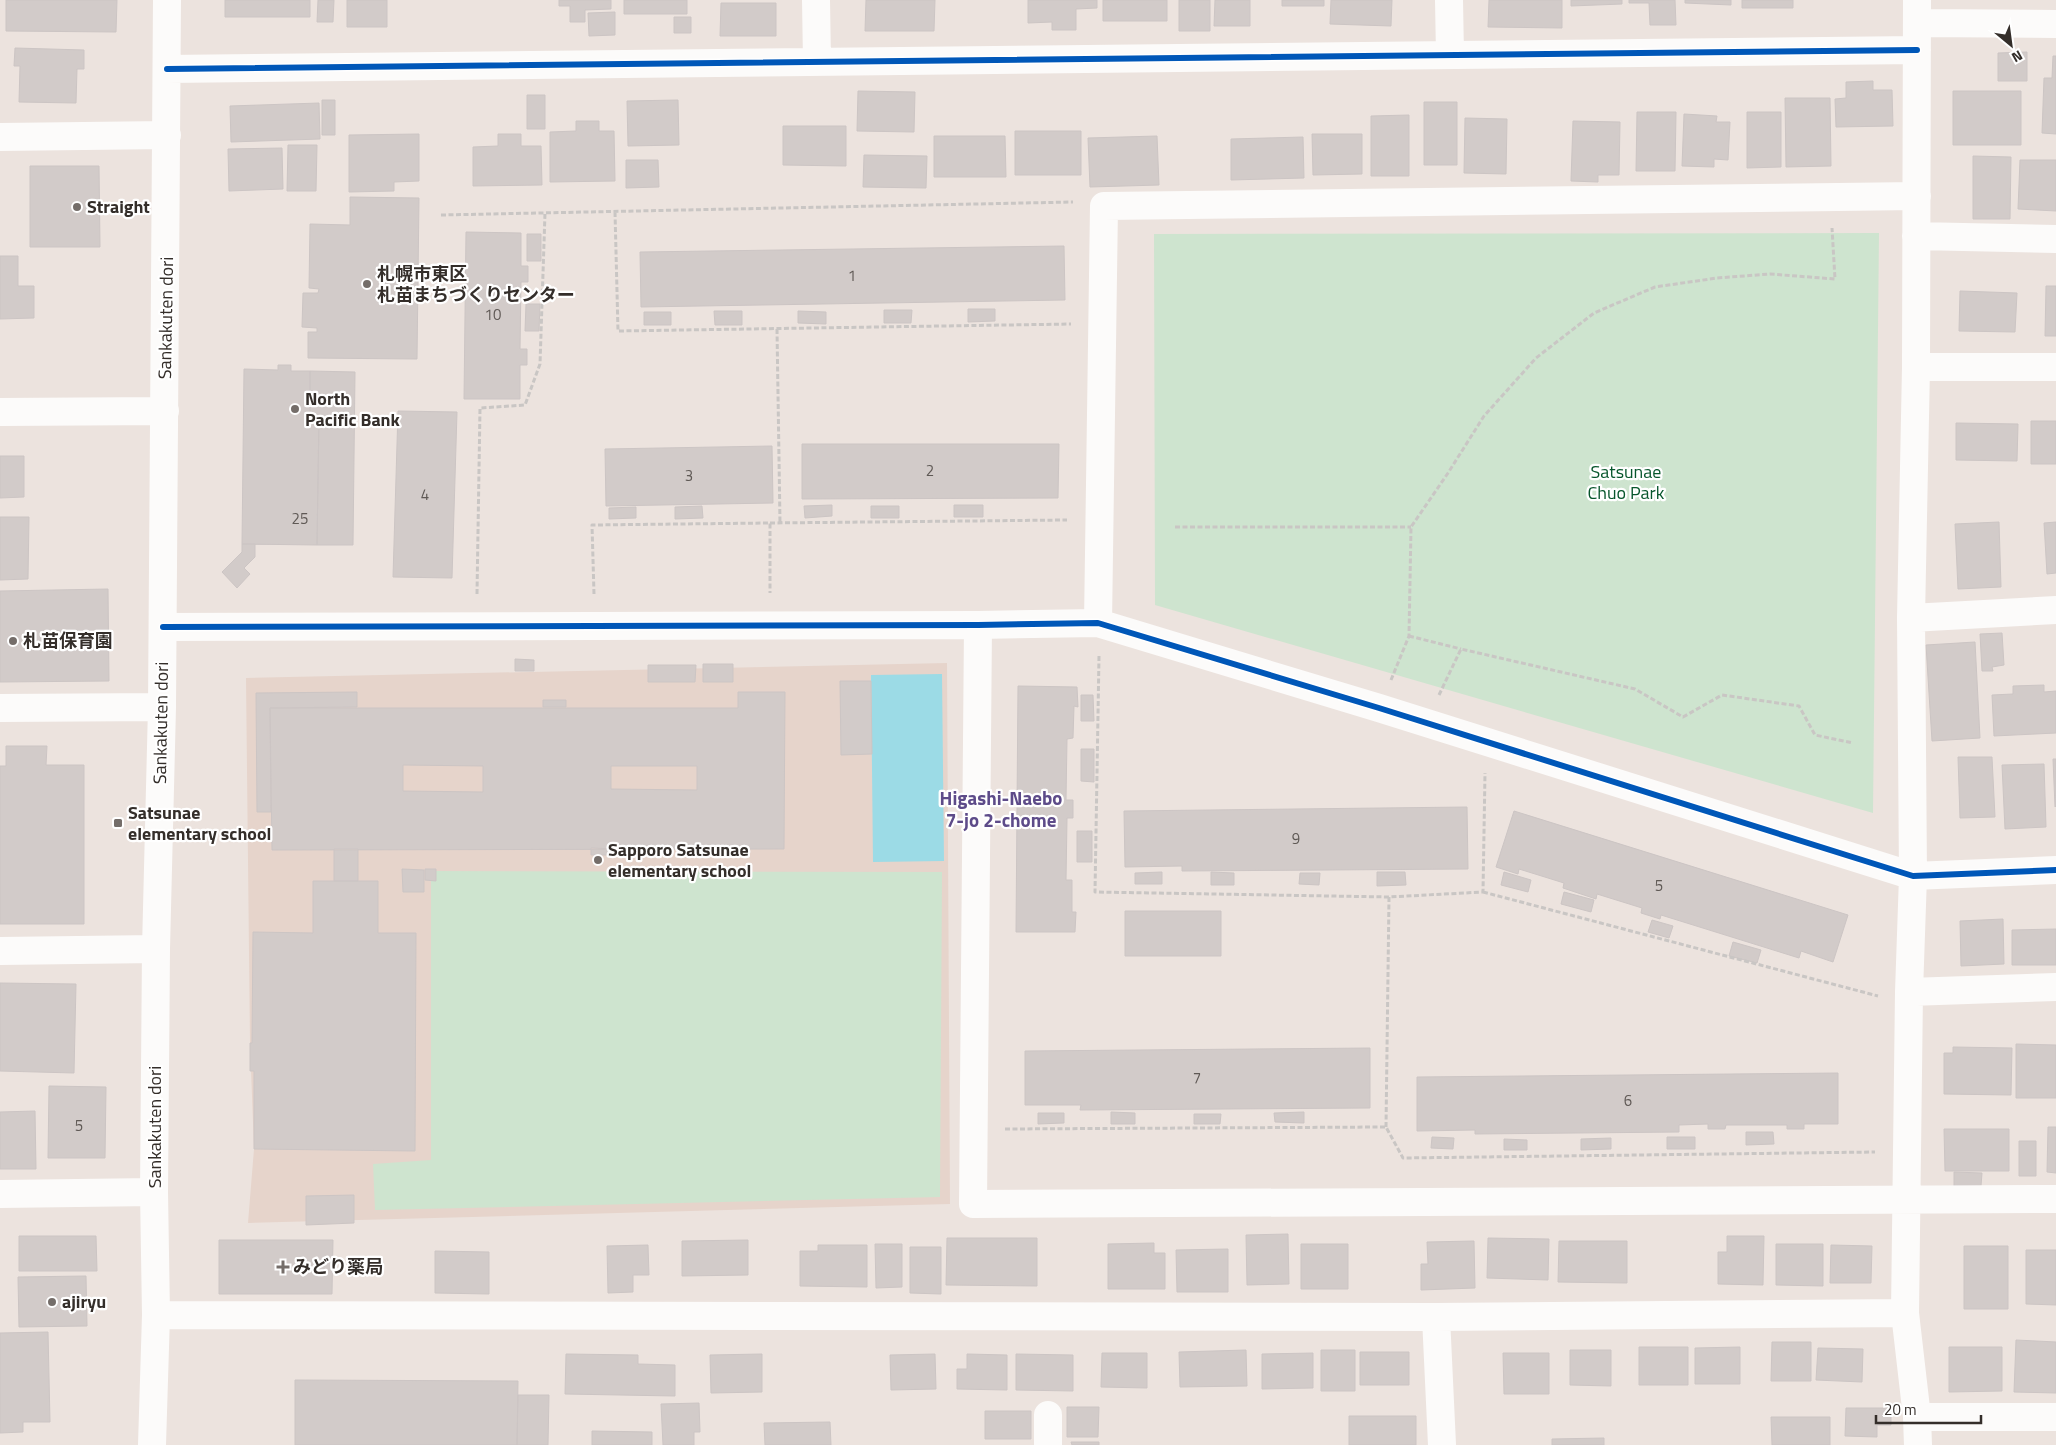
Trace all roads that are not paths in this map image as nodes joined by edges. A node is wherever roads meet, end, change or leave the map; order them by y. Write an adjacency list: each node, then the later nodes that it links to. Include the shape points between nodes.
1 (167, 0): 8 (street, Sankakuten dori)
2 (816, 0): 7 (street)
3 (1449, 0): 6 (street)
4 (1917, 24): 5 (street); 6 (street); 11 (street)
5 (2056, 24)
6 (1450, 55): 7 (street)
7 (817, 61): 8 (street)
8 (167, 69): 9 (street, Sankakuten dori)
9 (168, 135): 10 (street); 16 (street, Sankakuten dori)
10 (0, 137)
11 (1917, 196): 12 (street); 22 (street, via 1104,206)
12 (1916, 236): 13 (street); 14 (street)
13 (2056, 239)
14 (1916, 367): 15 (street); 19 (street)
15 (2056, 367)
16 (165, 411): 17 (street); 21 (street, Sankakuten dori)
17 (0, 412)
18 (2056, 610): 19 (street)
19 (1911, 618): 26 (street)
20 (978, 625): 21 (street); 22 (street); 33 (street, via 973,1204)
21 (163, 628): 23 (street, Sankakuten dori)
22 (1099, 635): 26 (street, via 1388,711)
23 (162, 707): 24 (street); 27 (street, Sankakuten dori)
24 (0, 708)
25 (2056, 870): 26 (street)
26 (1913, 876): 30 (street)
27 (156, 948): 28 (street); 31 (street, Sankakuten dori)
28 (0, 951)
29 (2056, 987): 30 (street)
30 (1909, 992): 33 (street)
31 (154, 1192): 32 (street); 36 (street, Sankakuten dori)
32 (0, 1194)
33 (1908, 1198): 34 (street); 35 (street)
34 (2056, 1199)
35 (1905, 1312): 37 (street); 39 (street)
36 (156, 1315): 37 (street); 41 (street, Sankakuten dori)
37 (1436, 1317): 43 (street)
38 (1048, 1415): 42 (street)
39 (1917, 1417): 40 (street); 44 (street)
40 (2056, 1417)
41 (152, 1445)
42 (1048, 1445)
43 (1442, 1445)
44 (1918, 1445)

